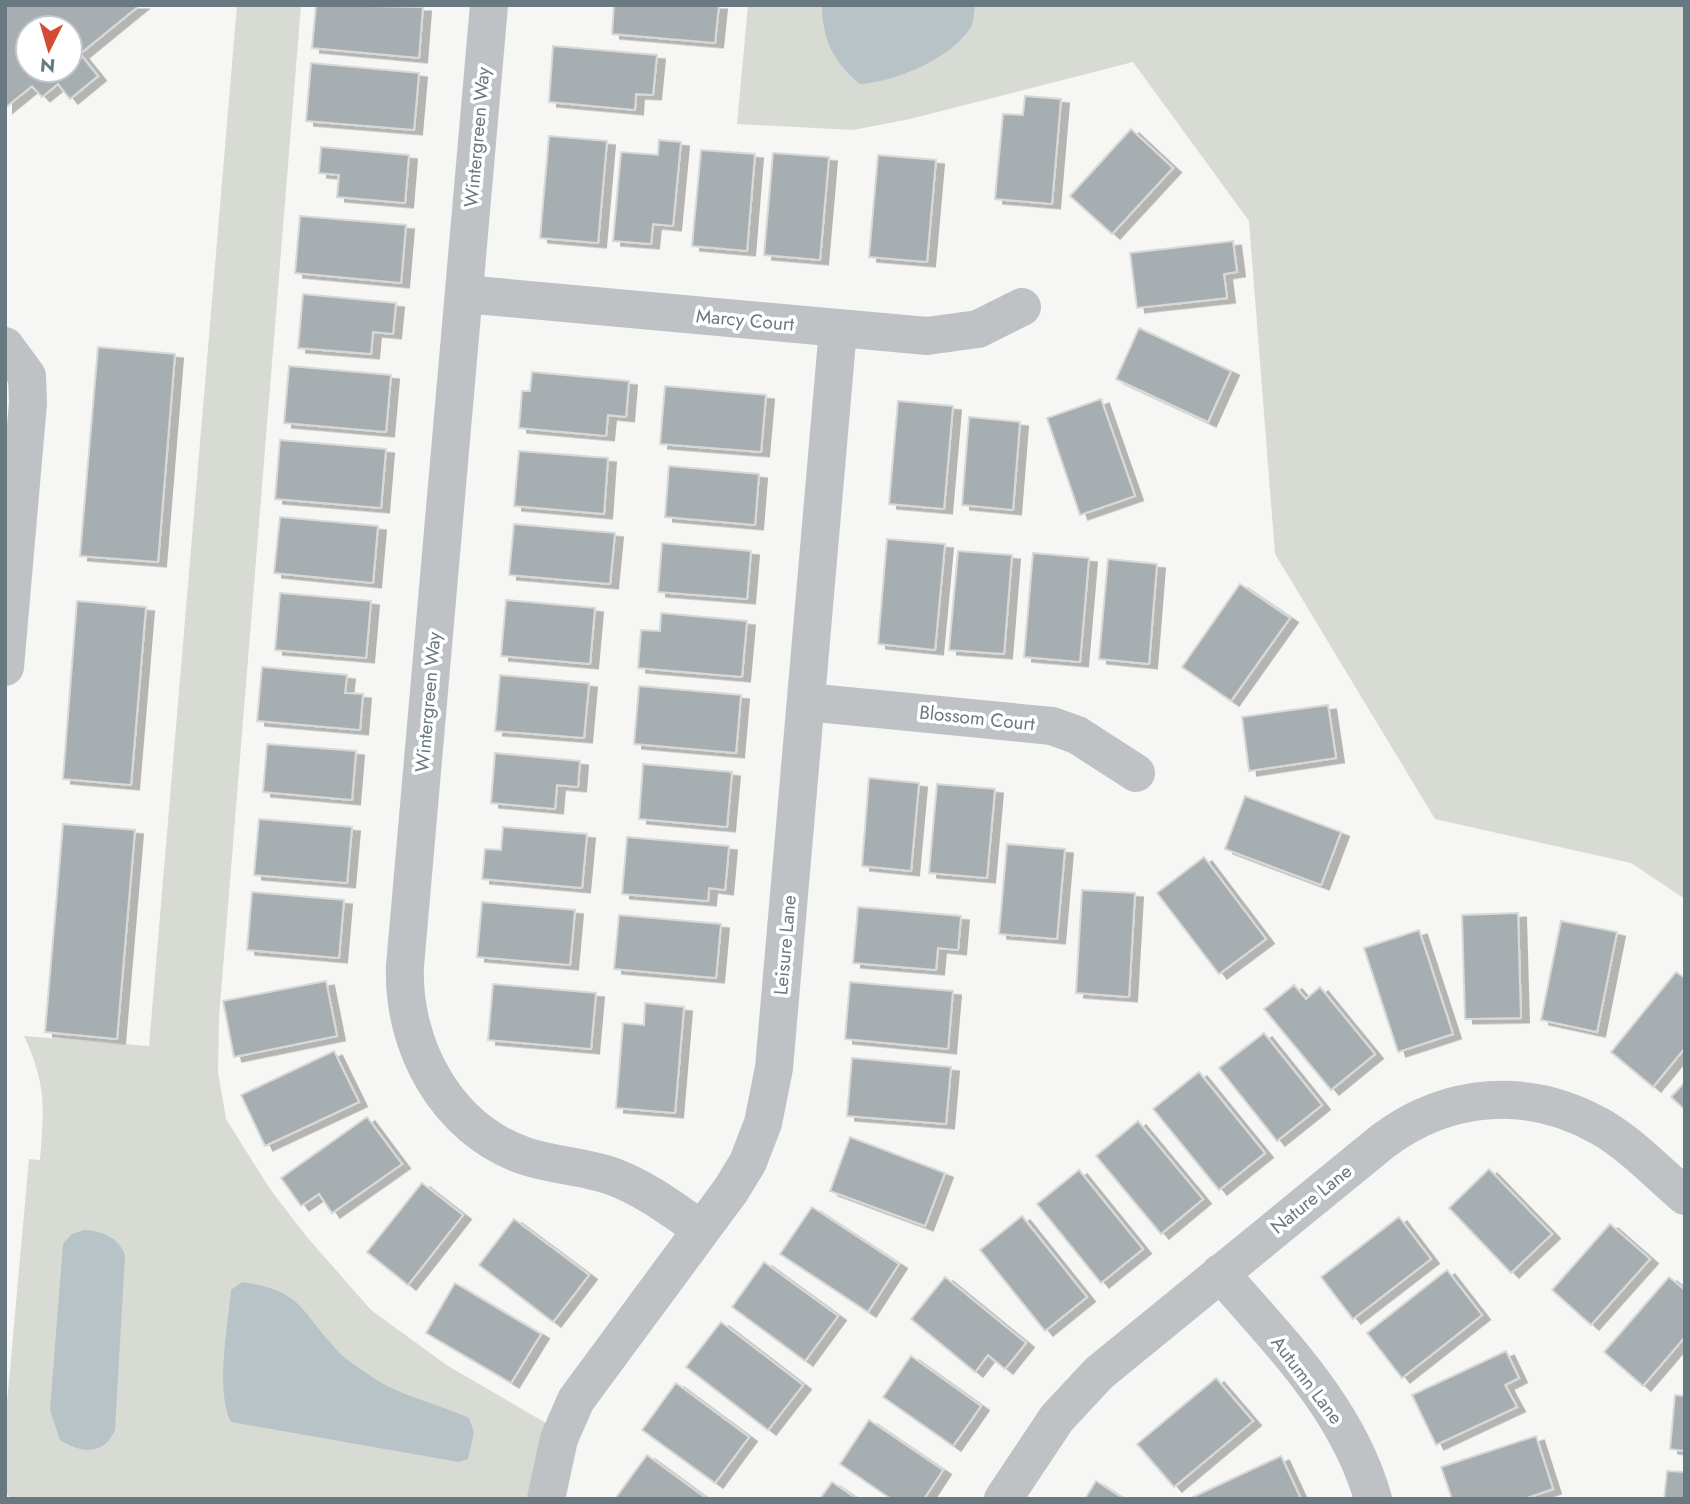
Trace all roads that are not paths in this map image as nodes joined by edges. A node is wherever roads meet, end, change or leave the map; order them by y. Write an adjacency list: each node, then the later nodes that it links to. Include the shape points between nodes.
1 (489, 5): 2 (street, Wintergreen Way)
2 (464, 294): 4 (street, Marcy Court); 10 (street, Wintergreen Way, via 404,966 408,1017 431,1076 453,1105 485,1134 525,1156 595,1170 635,1185)
3 (1022, 307): 4 (street, Marcy Court, via 978,329 944,336)
4 (838, 329): 7 (street, Leisure Lane)
5 (5, 346): 6 (street, via 27,376 28,403)
6 (5, 667)
7 (806, 702): 8 (street, Blossom Court, via 1052,726 1077,735); 10 (street, Leisure Lane, via 770,1097 748,1162)
8 (1136, 773)
9 (1685, 1196): 11 (street, Nature Lane, via 1593,1123 1535,1103 1480,1100 1447,1107 1395,1132)
10 (701, 1229): 12 (street, Leisure Lane, via 576,1399 559,1439)
11 (1220, 1273): 13 (street, Nature Lane, via 1084,1387 1045,1434); 14 (street, Autumn Lane, via 1290,1353 1336,1416)
12 (546, 1499)
13 (1003, 1499)
14 (1373, 1499)

